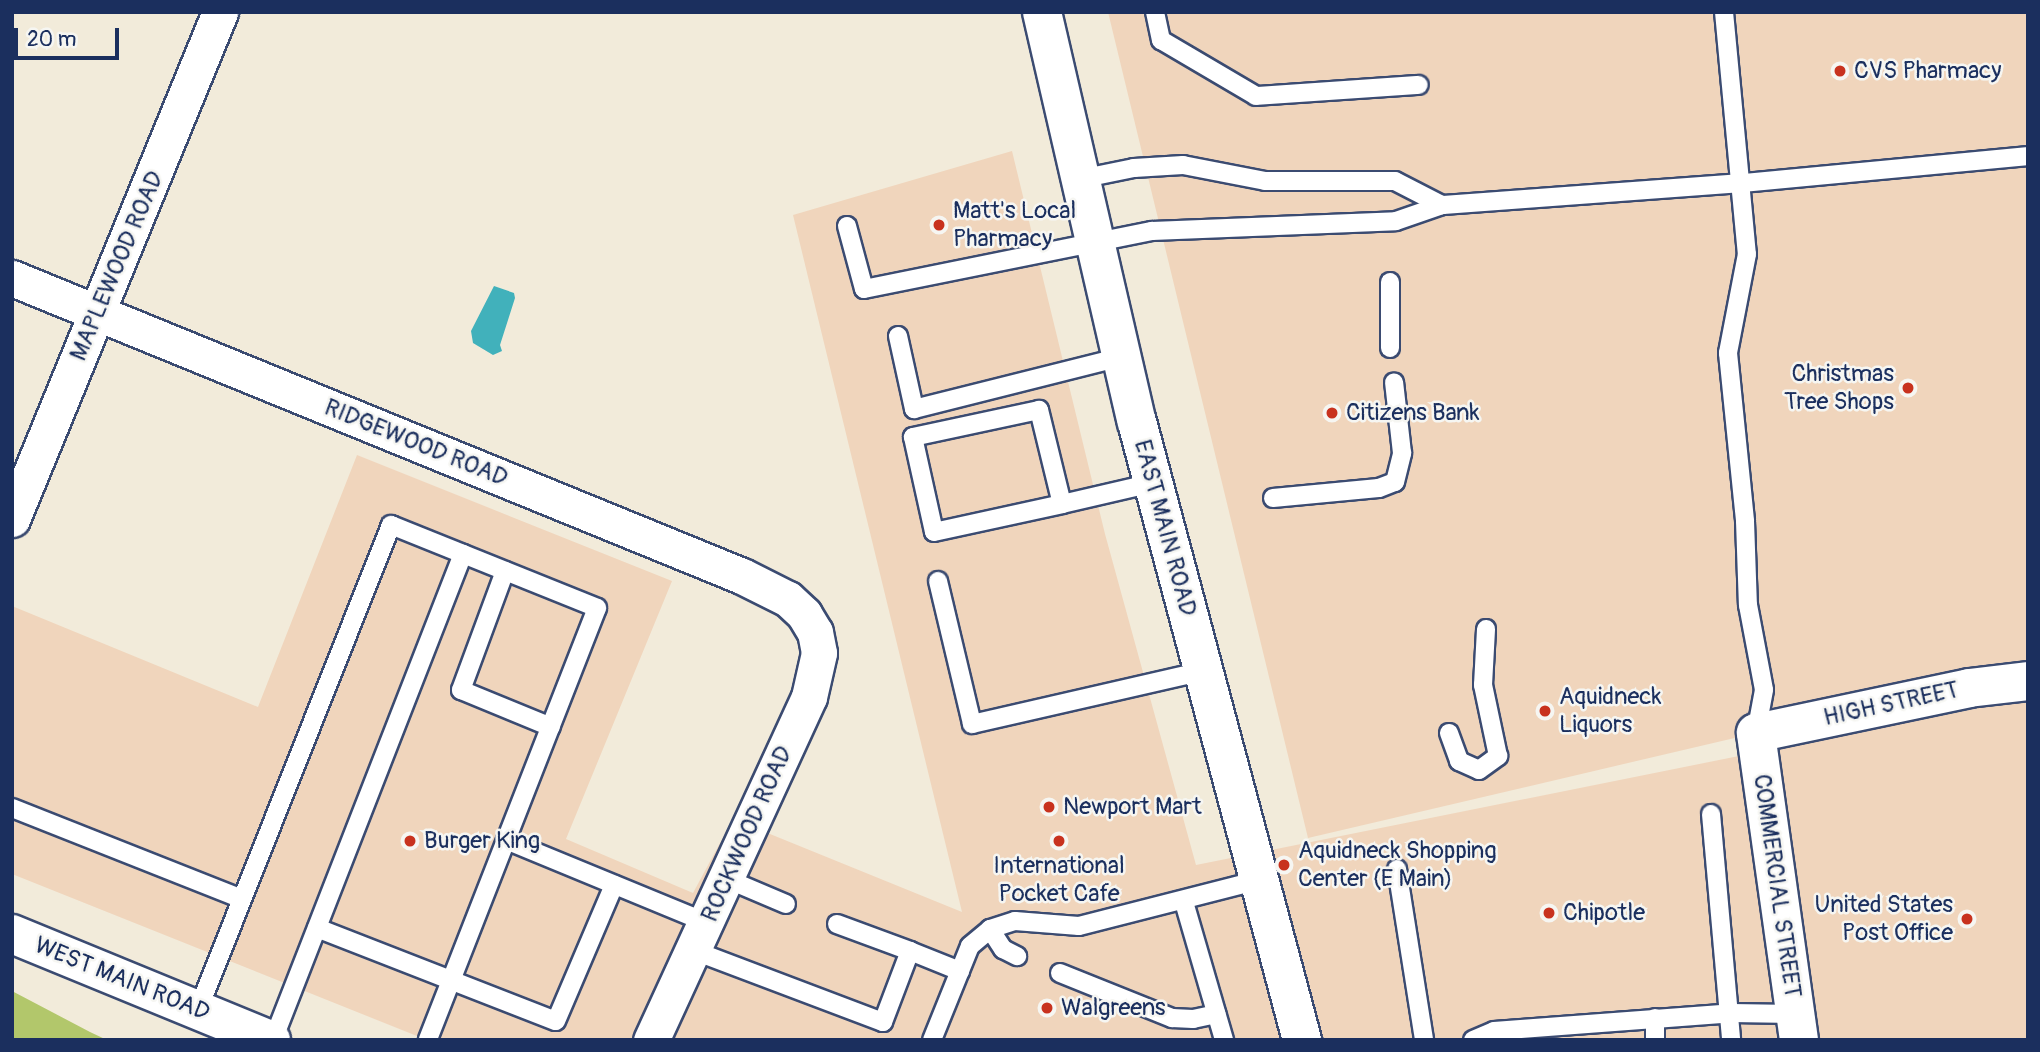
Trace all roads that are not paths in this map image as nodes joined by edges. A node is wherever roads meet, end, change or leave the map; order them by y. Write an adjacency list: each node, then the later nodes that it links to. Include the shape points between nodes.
1 (220, 12): 14 (street, MAPLEWOOD ROAD)
2 (1042, 12): 7 (main road, EAST MAIN ROAD)
3 (1155, 12): 5 (lane, via 1161,40 1256,96)
4 (1724, 12): 8 (lane)
5 (1419, 85)
6 (2028, 156): 8 (lane)
7 (1080, 179): 9 (lane, via 1134,168 1183,165 1265,181 1395,181); 11 (main road, EAST MAIN ROAD)
8 (1743, 183): 9 (lane); 32 (lane, via 1747,254 1728,353 1745,522 1748,605 1764,690)
9 (1443, 205): 11 (lane, via 1396,220 1152,231)
10 (847, 226): 11 (lane, via 864,289)
11 (1095, 240): 17 (main road, EAST MAIN ROAD)
12 (12, 278): 14 (street, RIDGEWOOD ROAD)
13 (1390, 282): 16 (lane)
14 (98, 314): 22 (street, MAPLEWOOD ROAD); 26 (street, RIDGEWOOD ROAD, via 742,576 788,599)
15 (898, 336): 17 (lane, via 914,409)
16 (1390, 348)
17 (1121, 357): 19 (main road, EAST MAIN ROAD)
18 (1394, 382): 20 (lane, via 1402,453 1395,482 1379,488)
19 (1153, 483): 21 (lane); 28 (main road, EAST MAIN ROAD)
20 (1273, 498)
21 (1062, 504): 21 (lane, via 934,532 913,438 1039,410)
22 (12, 519)
23 (463, 554): 24 (lane); 40 (lane, via 391,525); 44 (lane)
24 (505, 571): 30 (lane, via 461,690); 30 (lane, via 597,608)
25 (937, 581): 28 (lane, via 972,724)
26 (811, 623): 37 (street, ROCKWOOD ROAD, via 819,653 809,697)
27 (1486, 629): 31 (lane, via 1483,685 1498,756 1479,770 1459,761)
28 (1203, 671): 38 (main road, EAST MAIN ROAD)
29 (2028, 681): 32 (main road, HIGH STREET, via 1969,688)
30 (551, 727): 35 (lane)
31 (1449, 733)
32 (1756, 733): 57 (main road, COMMERCIAL STREET)
33 (12, 808): 40 (lane)
34 (1711, 814): 54 (lane)
35 (506, 839): 39 (lane); 52 (lane)
36 (1397, 869): 64 (lane)
37 (727, 879): 42 (lane); 47 (street, ROCKWOOD ROAD)
38 (1260, 880): 41 (lane); 63 (main road, EAST MAIN ROAD)
39 (614, 885): 47 (lane); 52 (lane, via 556,1021)
40 (242, 899): 53 (lane)
41 (1184, 902): 45 (lane, via 1079,926 1015,921); 55 (lane)
42 (786, 904)
43 (837, 924): 48 (lane)
44 (317, 928): 52 (lane); 58 (lane)
45 (990, 929): 49 (lane, via 998,944); 50 (lane, via 973,941)
46 (12, 934): 53 (main road, WEST MAIN ROAD)
47 (701, 937): 48 (lane, via 883,1022); 60 (street, ROCKWOOD ROAD)
48 (910, 951): 50 (lane)
49 (1017, 956)
50 (960, 971): 61 (lane)
51 (1060, 973): 55 (lane, via 1172,1018)
52 (451, 980): 59 (lane)
53 (198, 1010): 58 (main road, WEST MAIN ROAD)
54 (1731, 1013): 56 (lane); 57 (lane); 67 (lane)
55 (1216, 1014): 62 (lane)
56 (1655, 1018): 65 (lane, via 1494,1031); 66 (lane)
57 (1797, 1027)
58 (272, 1040)
59 (428, 1040)
60 (651, 1040)
61 (932, 1040)
62 (1224, 1040)
63 (1303, 1040)
64 (1424, 1040)
65 (1472, 1040)
66 (1655, 1040)
67 (1731, 1040)

